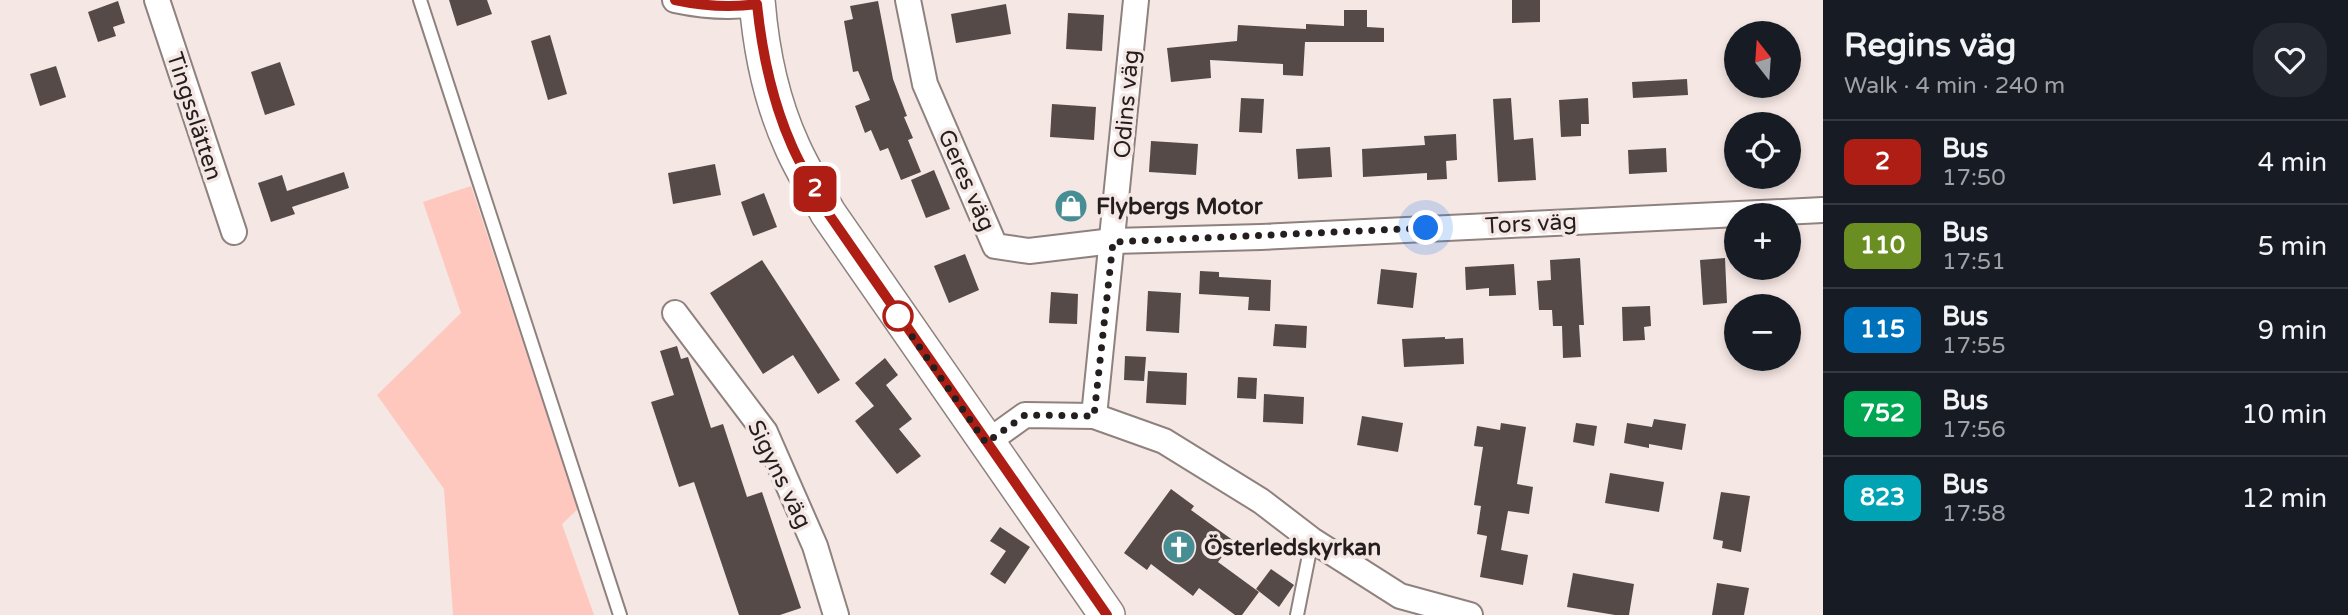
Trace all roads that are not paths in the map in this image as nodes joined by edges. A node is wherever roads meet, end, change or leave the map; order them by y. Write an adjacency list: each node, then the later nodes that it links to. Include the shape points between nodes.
1 (157, 0): 8 (street, Tingsslätten)
2 (420, 0): 14 (lane)
3 (675, 0): 6 (street, via 736,7)
4 (908, 0): 9 (street, Geres väg, via 925,84 995,246 1029,251)
5 (1136, 0): 9 (street, Odins väg)
6 (757, 2): 12 (main road, via 771,90 792,147 828,213)
7 (1823, 210): 9 (street, Tors väg)
8 (234, 232)
9 (1113, 242): 11 (street, Odins väg)
10 (675, 313): 15 (street, Sigyns väg, via 765,432 815,545)
11 (1094, 416): 12 (street, via 1025,415); 13 (street, via 1164,441 1261,501)
12 (986, 443): 16 (main road)
13 (1312, 540): 17 (lane); 18 (street, via 1400,596)
14 (620, 615)
15 (836, 615)
16 (1107, 615)
17 (1297, 615)
18 (1470, 615)

